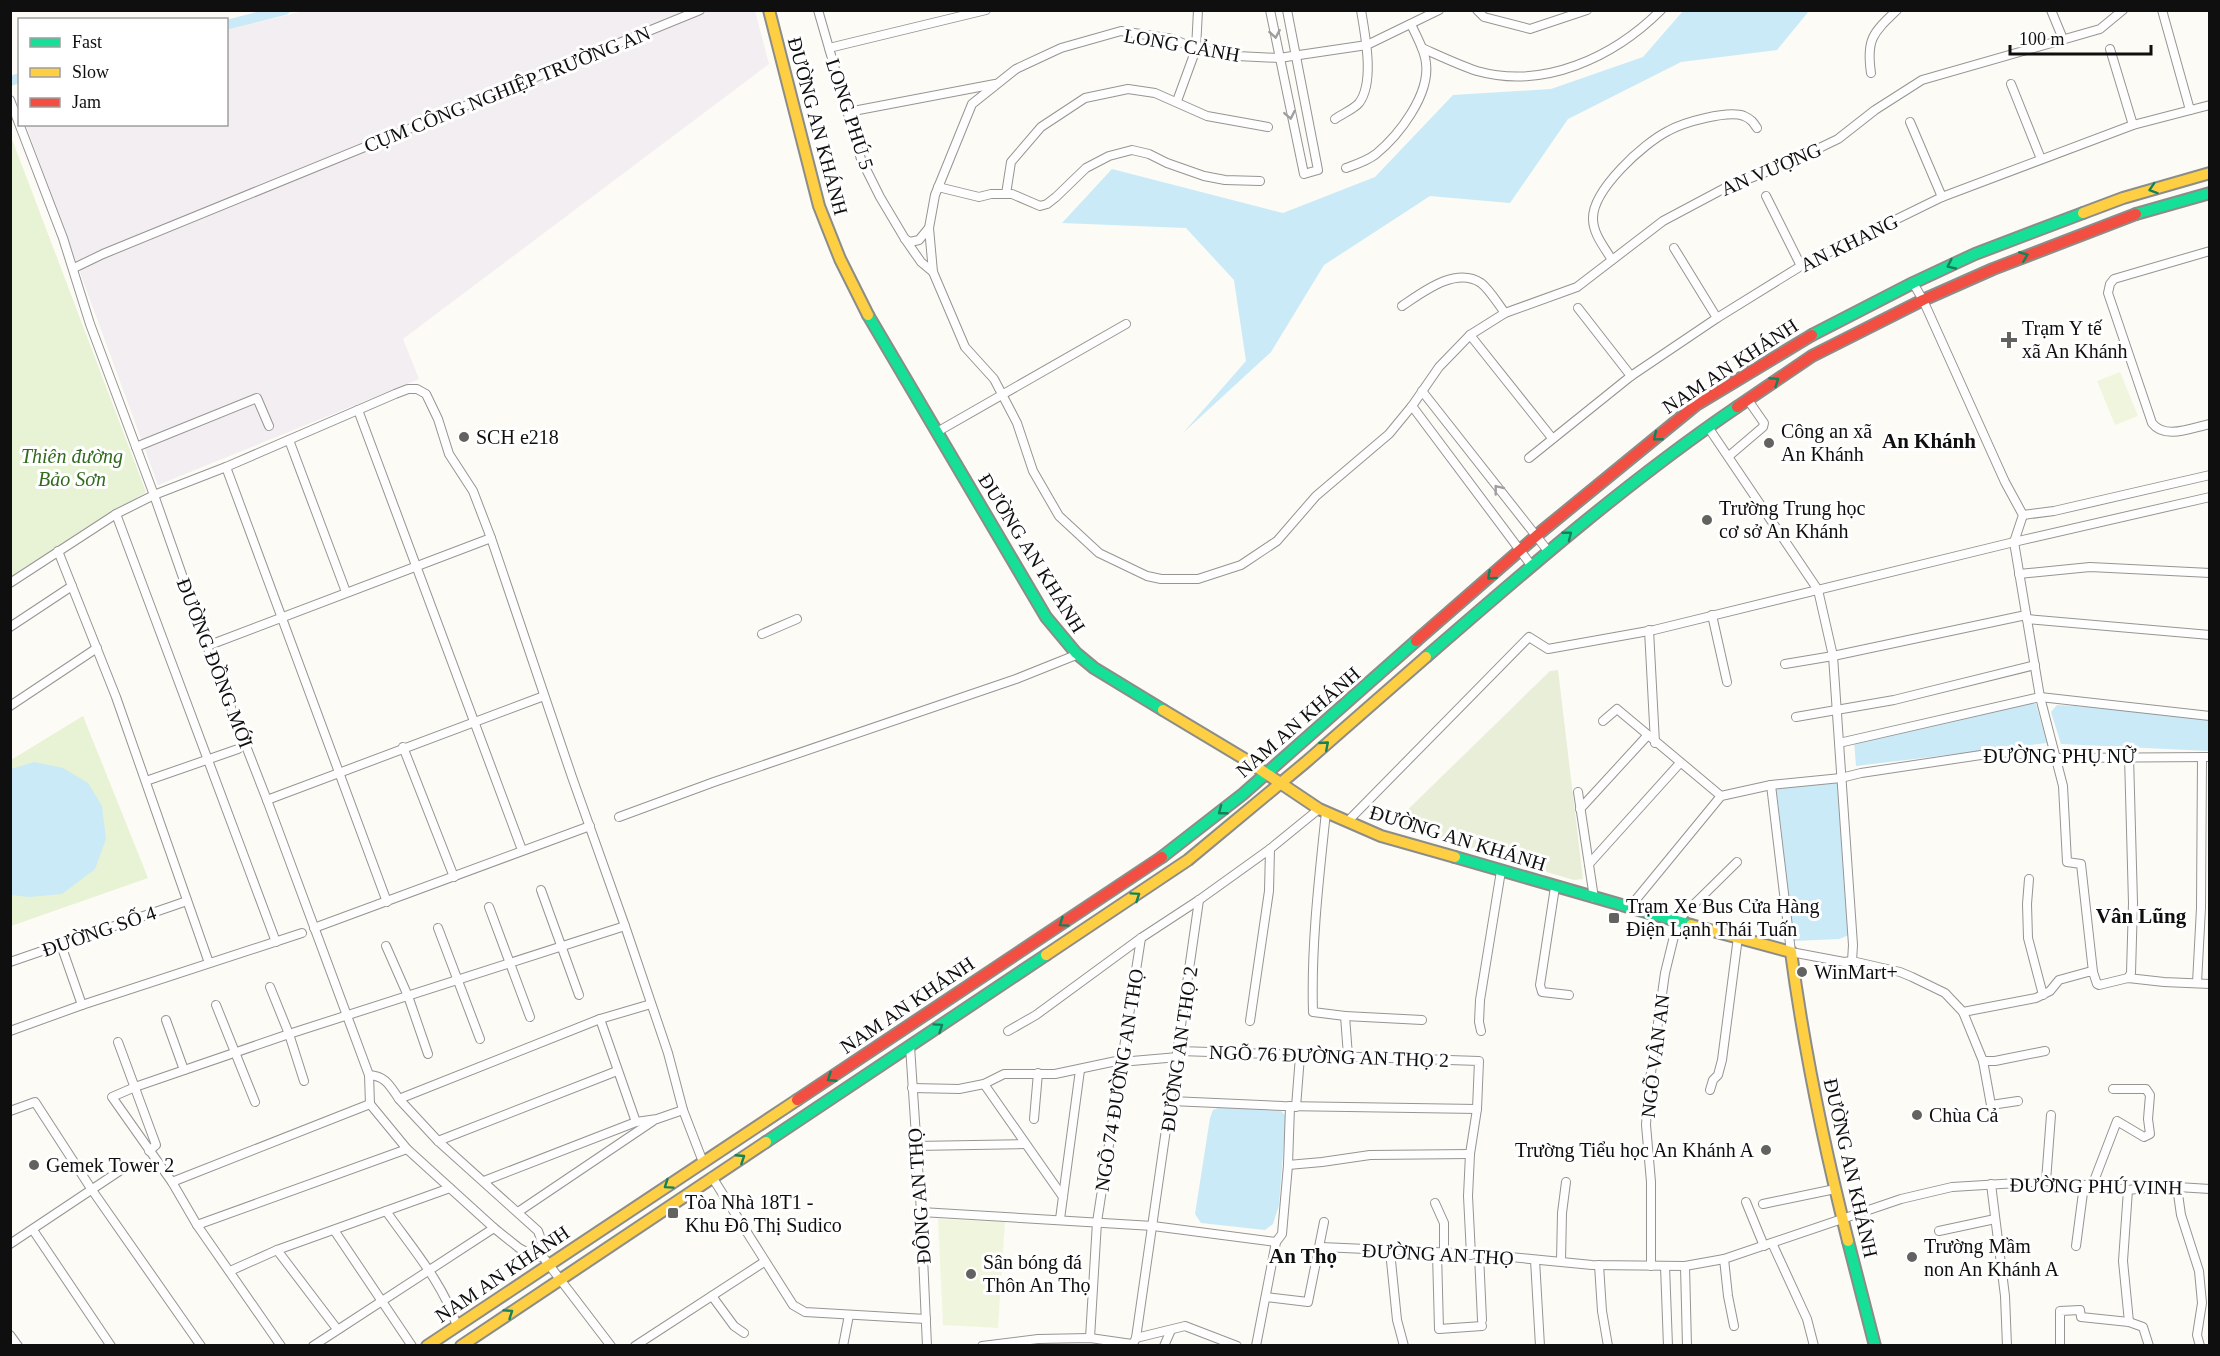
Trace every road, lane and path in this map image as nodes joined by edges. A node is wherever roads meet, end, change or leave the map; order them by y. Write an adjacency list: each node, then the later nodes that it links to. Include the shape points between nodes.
1 (700, 10): 57 (street, CỤM CÔNG NGHIỆP TRƯỜNG AN)
2 (769, 10): 77 (street, ĐƯỜNG AN KHÁNH, via 823,218 853,285)
3 (818, 10): 20 (street, LONG PHÚ 5)
4 (987, 10): 20 (street)
5 (1198, 10): 22 (street)
6 (1270, 10): 25 (street, one-way to 25)
7 (1287, 10): 24 (street)
8 (1361, 10): 19 (street)
9 (1439, 10): 17 (street, LONG CẢNH)
10 (1477, 10): 11 (street, via 1484,17 1530,29)
11 (1587, 10)
12 (1661, 10): 21 (street, via 1617,47 1547,74 1510,77 1477,71)
13 (1897, 10): 26 (street, via 1870,40)
14 (2051, 10): 18 (street)
15 (2123, 10): 18 (street, AN VƯỢNG, via 2100,29)
16 (2162, 10): 32 (street)
17 (1411, 24): 19 (street, LONG CẢNH); 21 (street)
18 (2063, 39): 55 (street, AN VƯỢNG, via 1922,80 1838,140 1725,188 1663,221)
19 (1367, 45): 24 (street, LONG CẢNH); 34 (street, via 1368,77 1359,103)
20 (829, 48): 33 (street, LONG PHÚ 5)
21 (1422, 48): 42 (street, via 1426,74 1412,114 1376,154)
22 (1196, 49): 25 (street, LONG CẢNH); 27 (street, LONG CẢNH, via 1173,39 1121,31 1060,48 1016,69); 30 (street)
23 (2110, 49): 37 (street)
24 (1295, 56): 25 (street, LONG CẢNH); 25 (street, one-way to 24, via 1304,174 1318,170)
25 (1279, 58)
26 (1871, 73)
27 (997, 84): 33 (street); 45 (street, LONG CẢNH, via 972,104)
28 (2011, 84): 41 (street)
29 (10, 100): 35 (street, ĐƯỜNG ĐỒNG MỚI)
30 (1177, 101): 39 (street, via 1207,116); 47 (street, via 1128,89 1085,98 1041,127 1011,162)
31 (2210, 105): 32 (street, AN KHANG)
32 (2190, 110): 37 (street, AN KHANG)
33 (848, 112): 51 (street, LONG PHÚ 5, via 861,159)
34 (1335, 119)
35 (18, 121)
36 (1910, 122): 49 (street)
37 (2133, 125): 41 (street, AN KHANG)
38 (20, 126): 57 (street, ĐƯỜNG ĐỒNG MỚI)
39 (1268, 127)
40 (1757, 128): 55 (street, via 1742,115 1724,114 1667,131 1632,158 1601,191 1594,206 1597,235)
41 (2041, 159): 49 (street, AN KHANG)
42 (1346, 168)
43 (2210, 173): 54 (street, NAM AN KHÁNH, one-way to 54, via 2123,198)
44 (1260, 181): 47 (street, via 1204,176 1132,150 1086,168 1047,204 1040,206)
45 (938, 187): 47 (street, via 979,197); 50 (street, LONG CẢNH)
46 (2210, 193): 58 (street, NAM AN KHÁNH, one-way to 46, via 2127,217)
47 (1006, 194)
48 (1766, 196): 56 (street)
49 (1942, 197): 56 (street, AN KHANG)
50 (929, 228): 51 (street, via 919,240); 59 (street, LONG CẢNH)
51 (905, 239): 59 (street, LONG PHÚ 5)
52 (1674, 248): 65 (street)
53 (2210, 251): 74 (street, via 2114,279 2108,293 2151,423 2157,429 2171,432)
54 (1980, 252): 58 (street); 60 (street, NAM AN KHÁNH, one-way to 60)
55 (1612, 260): 64 (street, AN VƯỢNG, via 1577,287)
56 (1801, 266): 65 (street, AN KHANG)
57 (74, 268): 80 (street, ĐƯỜNG ĐỒNG MỚI, via 90,324)
58 (1989, 271): 61 (street, NAM AN KHÁNH)
59 (933, 274): 70 (street, AN VƯỢNG, via 965,347 994,379)
60 (1913, 283): 61 (street); 89 (street, NAM AN KHÁNH, one-way to 89, via 1799,342 1696,405)
61 (1923, 300): 71 (street, NAM AN KHÁNH, one-way to 61, via 1812,357); 88 (street)
62 (1402, 306): 64 (street, via 1448,279 1471,279 1481,284)
63 (1578, 308): 68 (street)
64 (1505, 313): 67 (street, AN VƯỢNG)
65 (1717, 318): 68 (street, AN KHANG)
66 (1126, 324): 70 (street)
67 (1470, 335): 69 (street, AN VƯỢNG); 78 (street)
68 (1631, 376): 78 (street, AN KHANG)
69 (1422, 391): 72 (street, AN VƯỢNG); 89 (street, one-way to 69)
70 (1003, 396): 72 (street, AN VƯỢNG, via 1033,471 1059,516 1099,553 1161,579 1198,579 1241,565 1277,541 1316,496 1389,434); 77 (street)
71 (1748, 399): 76 (street, NAM AN KHÁNH); 81 (street, via 1763,427)
72 (1412, 406): 92 (street)
73 (358, 410): 79 (street); 90 (street, via 408,389 426,394 449,454 473,491); 96 (street)
74 (2210, 424)
75 (270, 426): 80 (street, via 257,398)
76 (1708, 427): 81 (street); 93 (street, NAM AN KHÁNH, one-way to 76)
77 (937, 432): 113 (street, ĐƯỜNG AN KHÁNH, via 1013,564)
78 (1552, 438): 82 (street, AN KHANG)
79 (289, 440): 83 (street); 102 (street)
80 (136, 447): 85 (street, ĐƯỜNG ĐỒNG MỚI)
81 (1729, 456): 101 (street)
82 (1528, 458)
83 (226, 467): 85 (street); 105 (street)
84 (2210, 476): 88 (street)
85 (154, 495): 87 (street); 111 (street, ĐƯỜNG ĐỒNG MỚI)
86 (2210, 497): 91 (street)
87 (116, 514): 94 (street); 134 (street)
88 (2022, 515): 91 (street)
89 (1535, 537): 92 (street, NAM AN KHÁNH); 93 (street)
90 (491, 538): 96 (street); 118 (street)
91 (2014, 542): 98 (street); 101 (street)
92 (1520, 550): 95 (street); 137 (street, NAM AN KHÁNH, one-way to 137)
93 (1548, 551): 95 (street, NAM AN KHÁNH)
94 (58, 552): 99 (street); 100 (street)
95 (1531, 565): 140 (street, NAM AN KHÁNH, one-way to 95)
96 (416, 566): 102 (street); 124 (street)
97 (2210, 573): 98 (street, via 2090,567)
98 (2019, 574): 104 (street)
99 (10, 583)
100 (72, 586): 107 (street); 112 (street)
101 (1818, 590): 103 (street); 114 (street)
102 (346, 592): 105 (street)
103 (1712, 615): 108 (street); 117 (street)
104 (2027, 617): 110 (street); 114 (street); 116 (street)
105 (281, 618): 111 (street); 136 (street)
106 (797, 619): 109 (street)
107 (10, 627)
108 (1649, 630): 127 (street); 148 (street, via 1548,649 1529,637)
109 (762, 634)
110 (2210, 635)
111 (207, 646): 144 (street, ĐƯỜNG ĐỒNG MỚI)
112 (97, 648): 120 (street); 139 (street)
113 (1076, 655): 137 (street, ĐƯỜNG AN KHÁNH); 147 (street)
114 (1833, 656): 115 (street); 121 (street)
115 (1785, 664)
116 (2035, 665): 119 (street); 121 (street)
117 (1727, 682)
118 (544, 696): 124 (street); 149 (street)
119 (2040, 697): 122 (street); 128 (street); 133 (street)
120 (10, 706)
121 (1837, 711): 123 (street); 128 (street)
122 (2210, 716)
123 (1796, 717)
124 (474, 721): 129 (street); 151 (street)
125 (1604, 721): 126 (street, via 1617,709)
126 (1647, 736): 127 (street); 145 (street)
127 (1655, 743): 135 (street)
128 (1839, 743): 138 (street)
129 (403, 747): 136 (street); 155 (street)
130 (238, 749): 134 (street)
131 (2129, 756): 132 (street, ĐƯỜNG PHỤ NỮ); 133 (street, ĐƯỜNG PHỤ NỮ); 182 (street, via 2133,903)
132 (2206, 757): 184 (street)
133 (2057, 758): 138 (street, ĐƯỜNG PHỤ NỮ, via 2001,752); 181 (street, via 2063,786 2067,862 2080,864)
134 (208, 760): 139 (street); 172 (street)
135 (1680, 763): 143 (street); 153 (street)
136 (340, 772): 144 (street); 162 (street)
137 (1267, 773): 140 (street, ĐƯỜNG AN KHÁNH); 202 (street, NAM AN KHÁNH, one-way to 202, via 1161,858)
138 (1841, 778): 141 (street, ĐƯỜNG PHỤ NỮ); 177 (street)
139 (146, 782): 161 (street)
140 (1281, 783): 146 (street, ĐƯỜNG AN KHÁNH); 209 (street, NAM AN KHÁNH, one-way to 140, via 1168,874)
141 (1771, 785): 143 (street, ĐƯỜNG PHỤ NỮ); 176 (street)
142 (1578, 792): 145 (street)
143 (1721, 796): 164 (street)
144 (267, 800): 167 (street, ĐƯỜNG ĐỒNG MỚI)
145 (1580, 809): 153 (street)
146 (1323, 811): 148 (street, ĐƯỜNG AN KHÁNH); 150 (street); 196 (street, via 1313,1012)
147 (619, 817)
148 (1348, 821): 154 (street, ĐƯỜNG AN KHÁNH, via 1381,836)
149 (590, 826): 151 (street); 166 (street)
150 (1270, 849): 160 (street); 201 (street, via 1269,891)
151 (522, 850): 155 (street)
152 (1737, 862): 165 (street)
153 (1589, 864): 159 (street)
154 (1501, 871): 157 (street, ĐƯỜNG AN KHÁNH); 205 (street, via 1482,992)
155 (454, 877): 162 (street)
156 (2029, 879): 189 (street, via 2028,938)
157 (1555, 887): 159 (street, ĐƯỜNG AN KHÁNH); 188 (street, via 1540,985 1542,992)
158 (541, 890): 175 (street)
159 (1594, 898): 164 (street, ĐƯỜNG AN KHÁNH)
160 (1199, 900): 171 (street); 213 (street, ĐƯỜNG AN THỌ 2)
161 (187, 901): 173 (street, ĐƯỜNG SỐ 4); 179 (street)
162 (387, 902): 167 (street)
163 (489, 907): 180 (street)
164 (1629, 908): 165 (street, ĐƯỜNG AN KHÁNH)
165 (1678, 920): 170 (street, ĐƯỜNG AN KHÁNH); 297 (street, NGÕ VÂN AN, via 1665,974 1648,1094)
166 (625, 926): 175 (street); 191 (street)
167 (314, 928): 195 (street, ĐƯỜNG ĐỒNG MỚI)
168 (438, 928): 183 (street)
169 (302, 933): 172 (street)
170 (1738, 937): 176 (street, ĐƯỜNG AN KHÁNH); 228 (street, via 1722,1060)
171 (1141, 938): 204 (street); 216 (street, NGÕ 74 ĐƯỜNG AN THỌ)
172 (276, 942): 179 (street)
173 (61, 945): 178 (street, ĐƯỜNG SỐ 4); 192 (street)
174 (386, 945): 190 (street)
175 (562, 947): 180 (street); 187 (street)
176 (1791, 952): 177 (street); 260 (street, ĐƯỜNG AN KHÁNH, via 1800,1022)
177 (1852, 961): 194 (street, via 1900,972 1945,993)
178 (10, 962)
179 (209, 963): 192 (street)
180 (510, 963): 183 (street); 197 (street)
181 (2093, 972): 182 (street, via 2099,985); 189 (street, via 2061,978)
182 (2128, 978): 184 (street)
183 (458, 979): 190 (street); 207 (street)
184 (2197, 983): 185 (street)
185 (2210, 984)
186 (270, 987): 206 (street)
187 (579, 995)
188 (1569, 995)
189 (2043, 995): 194 (street)
190 (408, 996): 195 (street); 212 (street)
191 (651, 1004): 198 (street); 236 (street)
192 (82, 1005): 203 (street)
193 (216, 1005): 211 (street)
194 (1963, 1012): 217 (street)
195 (346, 1016): 206 (street); 222 (street, ĐƯỜNG ĐỒNG MỚI)
196 (1345, 1016): 200 (street); 215 (street)
197 (530, 1017)
198 (600, 1019): 220 (street); 229 (street)
199 (166, 1020): 218 (street)
200 (1422, 1020)
201 (1250, 1021)
202 (903, 1030): 209 (street); 248 (street, NAM AN KHÁNH, one-way to 248)
203 (10, 1031)
204 (1008, 1031)
205 (1481, 1031)
206 (289, 1034): 211 (street); 223 (street)
207 (480, 1039)
208 (118, 1042): 225 (street)
209 (910, 1046): 226 (street, ĐÔNG AN THỌ); 251 (street, NAM AN KHÁNH, one-way to 209)
210 (2045, 1051): 217 (street)
211 (237, 1052): 218 (street); 232 (street)
212 (428, 1054)
213 (1178, 1054): 214 (street, NGÕ 76 ĐƯỜNG AN THỌ 2); 216 (street, NGÕ 76 ĐƯỜNG AN THỌ 2); 230 (street, ĐƯỜNG AN THỌ 2)
214 (1299, 1056): 215 (street, NGÕ 76 ĐƯỜNG AN THỌ 2); 234 (street)
215 (1348, 1056): 235 (street, NGÕ 76 ĐƯỜNG AN THỌ 2, via 1479,1061)
216 (1121, 1060): 219 (street, NGÕ 76 ĐƯỜNG AN THỌ 2); 274 (street, NGÕ 74 ĐƯỜNG AN THỌ)
217 (1983, 1061): 231 (street, via 1991,1105)
218 (184, 1070): 225 (street)
219 (1080, 1070): 221 (street, NGÕ 76 ĐƯỜNG AN THỌ 2); 264 (street)
220 (617, 1071): 241 (street); 242 (street)
221 (1038, 1073): 224 (street, NGÕ 76 ĐƯỜNG AN THỌ 2, via 1004,1074); 240 (street)
222 (369, 1076): 229 (street, via 386,1080); 233 (street, ĐƯỜNG ĐỒNG MỚI)
223 (304, 1081)
224 (984, 1083): 226 (street, NGÕ 76 ĐƯỜNG AN THỌ 2, via 959,1089); 243 (street)
225 (135, 1087): 246 (street, via 156,1145); 246 (street, via 112,1097)
226 (912, 1088): 244 (street, ĐÔNG AN THỌ)
227 (2113, 1089): 257 (street, via 2146,1089 2150,1095 2150,1134 2144,1137 2117,1121)
228 (1710, 1090)
229 (399, 1099): 242 (street)
230 (1172, 1101): 234 (street); 277 (street, ĐƯỜNG AN THỌ 2)
231 (2018, 1101)
232 (255, 1102)
233 (370, 1104): 245 (street); 254 (street)
234 (1293, 1106): 235 (street); 249 (street)
235 (1477, 1109): 247 (street)
236 (683, 1110): 239 (street); 248 (street)
237 (10, 1111): 262 (street, via 35,1102)
238 (2051, 1115): 253 (street)
239 (657, 1119): 241 (street); 269 (street)
240 (1034, 1119)
241 (636, 1122): 252 (street)
242 (438, 1141): 252 (street)
243 (1025, 1144): 244 (street); 264 (street)
244 (915, 1146): 270 (street, ĐÔNG AN THỌ)
245 (406, 1149): 259 (street); 276 (street)
246 (149, 1151): 254 (street)
247 (1470, 1154): 249 (street, via 1370,1155); 290 (street, via 1468,1196)
248 (703, 1161): 293 (street, NAM AN KHÁNH, one-way to 293)
249 (1288, 1165): 282 (street, via 1282,1234)
250 (124, 1168): 262 (street)
251 (712, 1177): 295 (street); 302 (street, NAM AN KHÁNH)
252 (484, 1181): 269 (street)
253 (2046, 1181): 256 (street, ĐƯỜNG PHÚ VINH); 257 (street, ĐƯỜNG PHÚ VINH)
254 (172, 1182): 276 (street)
255 (1566, 1182): 294 (street)
256 (1991, 1184): 271 (street, ĐƯỜNG PHÚ VINH, via 1952,1187); 273 (street)
257 (2088, 1185): 263 (street, ĐƯỜNG PHÚ VINH); 285 (street)
258 (2177, 1187): 261 (street, ĐƯỜNG PHÚ VINH); 263 (street, ĐƯỜNG PHÚ VINH); 343 (street, via 2181,1215 2199,1271)
259 (450, 1188): 268 (street); 278 (street)
260 (1835, 1189): 267 (street); 271 (street, ĐƯỜNG AN KHÁNH)
261 (2210, 1189)
262 (92, 1190): 279 (street); 319 (street)
263 (2128, 1190): 308 (street, via 2123,1261)
264 (1063, 1197): 272 (street)
265 (1746, 1202): 284 (street)
266 (1435, 1203): 289 (street, via 1444,1223)
267 (1763, 1204)
268 (386, 1211): 280 (street); 301 (street)
269 (518, 1212): 293 (street, via 538,1231)
270 (921, 1212): 272 (street); 307 (street, ĐÔNG AN THỌ)
271 (1843, 1218): 284 (street, ĐƯỜNG AN THỌ); 339 (street, ĐƯỜNG AN KHÁNH)
272 (1060, 1219): 274 (street)
273 (1995, 1219): 281 (street); 340 (street)
274 (1097, 1221): 277 (street); 315 (street, NGÕ 74 ĐƯỜNG AN THỌ)
275 (1324, 1222): 286 (street)
276 (197, 1226): 300 (street)
277 (1153, 1226): 282 (street); 316 (street, ĐƯỜNG AN THỌ 2)
278 (494, 1228): 293 (street, via 519,1248); 301 (street)
279 (33, 1230): 283 (street); 318 (street)
280 (334, 1230): 287 (street); 305 (street)
281 (1939, 1231)
282 (1276, 1242): 304 (street)
283 (10, 1244)
284 (1768, 1245): 291 (street, ĐƯỜNG AN THỌ); 338 (street, via 1808,1319)
285 (2076, 1246)
286 (1321, 1248): 288 (street, ĐƯỜNG AN THỌ); 304 (street, via 1308,1302)
287 (277, 1250): 300 (street); 311 (street)
288 (1390, 1251): 289 (street, ĐƯỜNG AN THỌ); 333 (street, via 1397,1320)
289 (1440, 1253): 290 (street, ĐƯỜNG AN THỌ); 290 (street, via 1439,1329 1482,1323)
290 (1475, 1254): 292 (street, ĐƯỜNG AN THỌ)
291 (1724, 1259): 299 (street, ĐƯỜNG AN THỌ); 310 (street)
292 (1535, 1260): 294 (street, ĐƯỜNG AN THỌ); 334 (street)
293 (546, 1261): 302 (street); 309 (street, NAM AN KHÁNH)
294 (1561, 1261): 296 (street, ĐƯỜNG AN THỌ)
295 (764, 1262): 303 (street); 306 (street, via 793,1305 805,1312)
296 (1599, 1265): 297 (street, ĐƯỜNG AN THỌ); 335 (street)
297 (1651, 1266): 298 (street, ĐƯỜNG AN THỌ)
298 (1665, 1266): 299 (street, ĐƯỜNG AN THỌ); 336 (street)
299 (1685, 1266): 337 (street)
300 (230, 1271): 320 (street)
301 (428, 1271): 305 (street); 309 (street, via 440,1286)
302 (559, 1279): 324 (street, NAM AN KHÁNH, one-way to 302); 325 (street)
303 (712, 1296): 313 (street); 326 (street)
304 (1266, 1297): 332 (street)
305 (382, 1299): 311 (street); 322 (street)
306 (849, 1316): 307 (street); 327 (street)
307 (926, 1319): 328 (street, ĐÔNG AN THỌ)
308 (2129, 1322): 341 (street, via 2080,1317 2080,1310 2060,1311); 342 (street, via 2146,1329)
309 (457, 1326): 323 (street, NAM AN KHÁNH)
310 (1734, 1326)
311 (337, 1329): 321 (street)
312 (1171, 1330): 316 (street); 330 (street); 331 (street, via 1185,1326)
313 (744, 1333)
314 (10, 1335): 317 (street)
315 (1090, 1338): 316 (street); 329 (street)
316 (1133, 1342)
317 (18, 1346)
318 (111, 1346)
319 (201, 1346)
320 (281, 1346)
321 (313, 1346)
322 (412, 1346)
323 (428, 1346)
324 (461, 1346)
325 (611, 1346)
326 (635, 1346)
327 (843, 1346)
328 (927, 1346)
329 (981, 1346)
330 (1164, 1346)
331 (1237, 1346)
332 (1256, 1346)
333 (1404, 1346)
334 (1540, 1346)
335 (1608, 1346)
336 (1668, 1346)
337 (1687, 1346)
338 (1814, 1346)
339 (1875, 1346)
340 (2007, 1346)
341 (2060, 1346)
342 (2149, 1346)
343 (2200, 1346)

